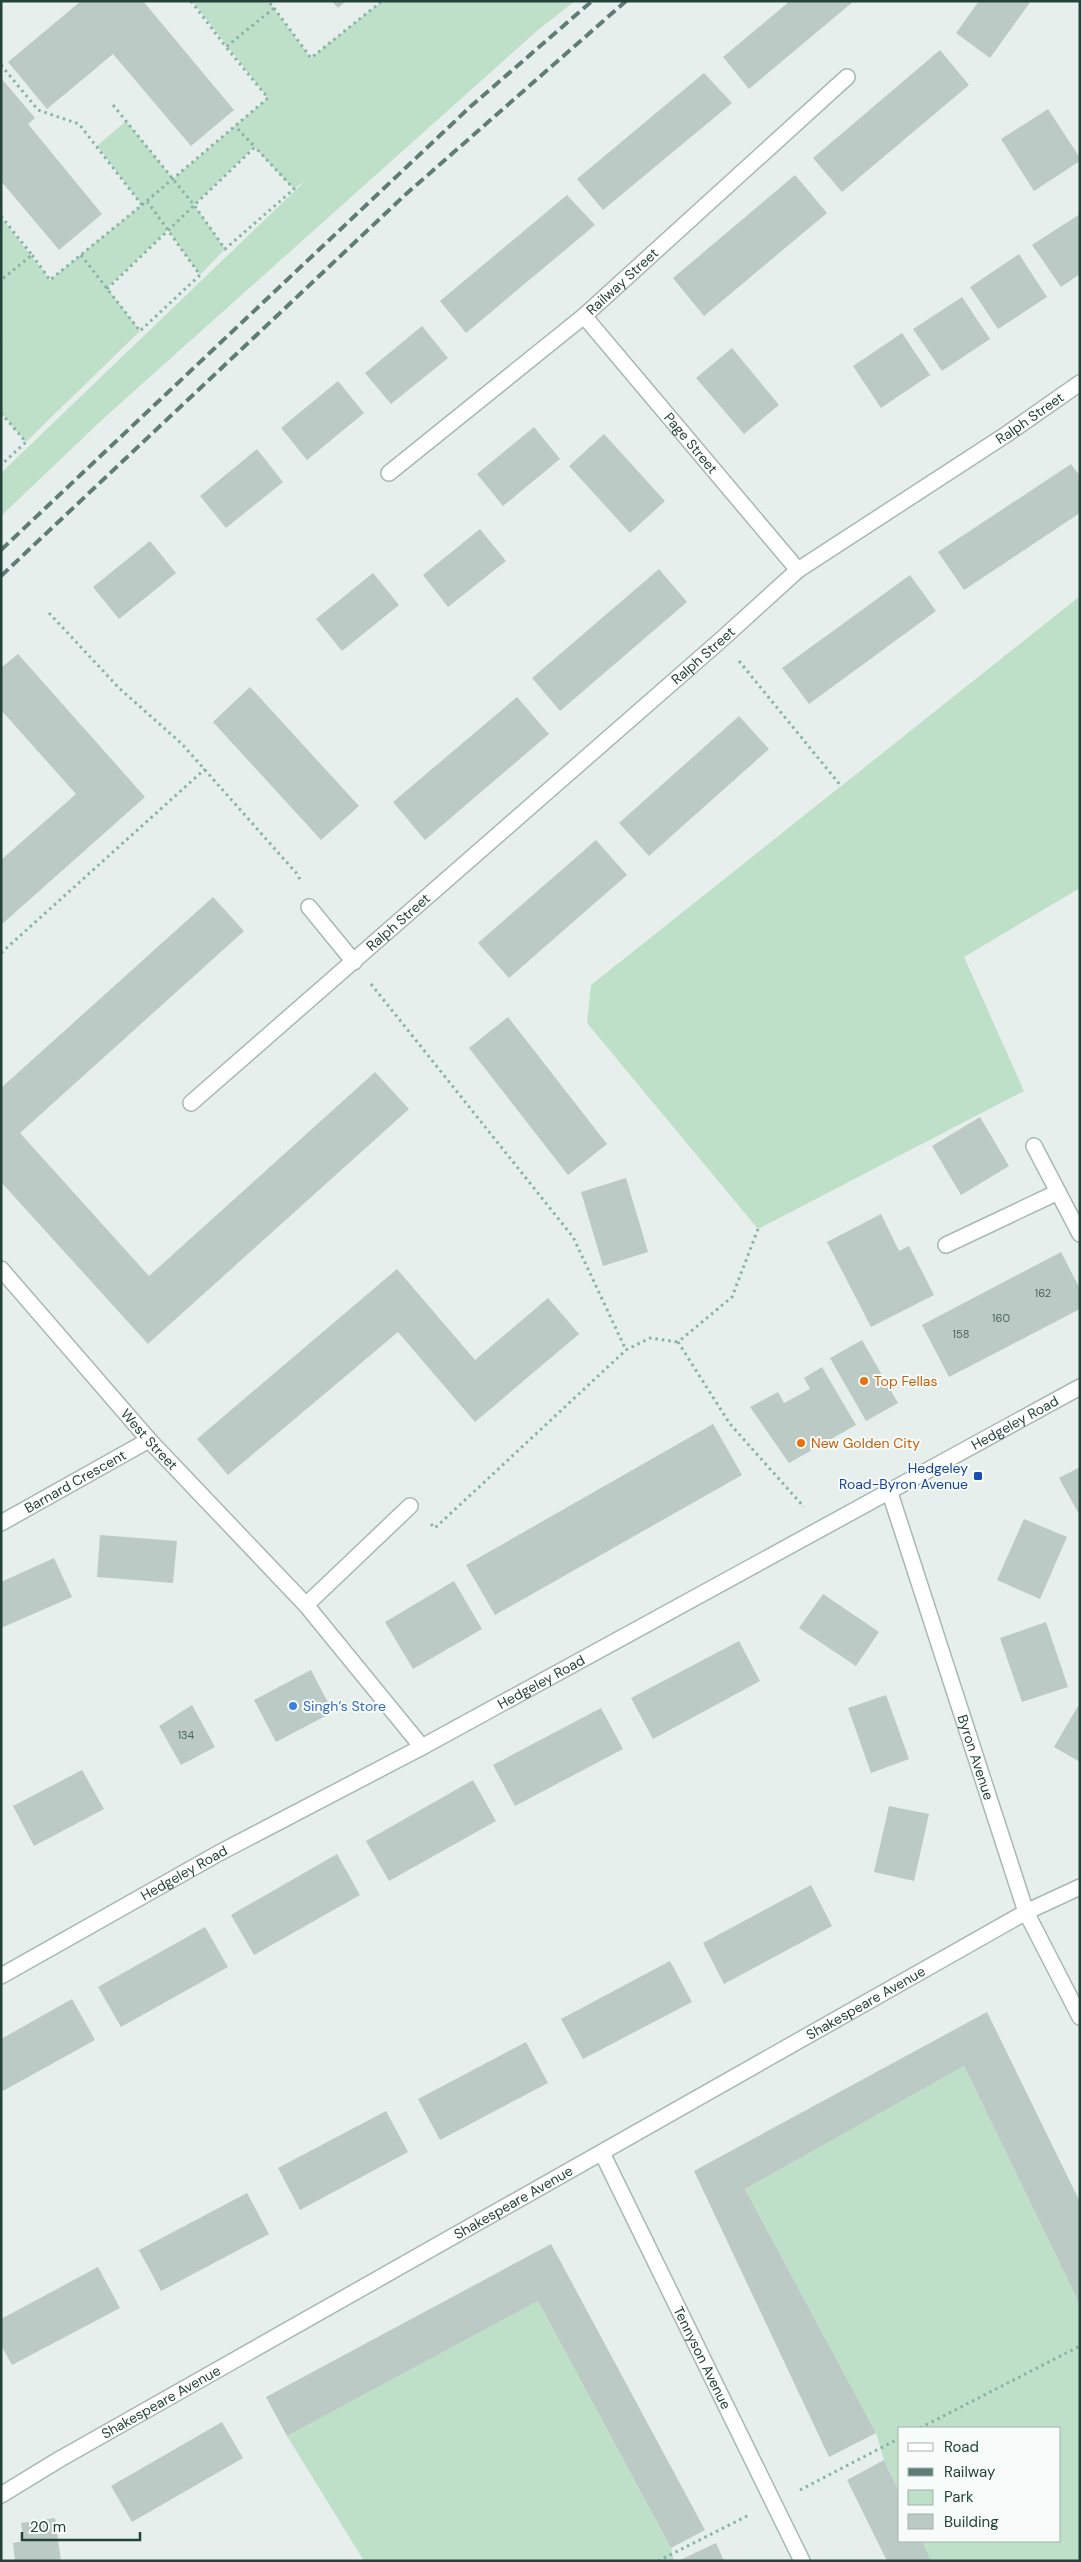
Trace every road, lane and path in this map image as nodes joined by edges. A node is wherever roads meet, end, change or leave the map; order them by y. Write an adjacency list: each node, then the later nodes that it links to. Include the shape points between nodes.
1 (191, 1): 5 (path)
2 (268, 1): 4 (path)
3 (382, 1): 4 (path, via 311,58)
4 (274, 8): 5 (path)
5 (226, 47): 9 (path, via 268,98)
6 (1, 65): 13 (path, via 38,110 79,124)
7 (847, 77): 21 (street, Railway Street)
8 (113, 105): 11 (path)
9 (235, 126): 10 (path); 11 (path)
10 (255, 147): 14 (path); 14 (path, via 294,189 225,249)
11 (173, 179): 12 (path); 14 (path)
12 (147, 201): 13 (path); 16 (path)
13 (142, 205): 18 (path)
14 (194, 206): 16 (path)
15 (1, 216): 17 (path)
16 (168, 230): 20 (path); 20 (path, via 200,274 140,331)
17 (32, 255): 18 (path, via 50,280); 19 (path)
18 (81, 255): 20 (path)
19 (1, 280)
20 (107, 288)
21 (584, 316): 25 (street, Railway Street); 26 (street, Page Street)
22 (1080, 383): 26 (street, Ralph Street)
23 (1, 413): 24 (path, via 26,442)
24 (1, 465)
25 (389, 473)
26 (798, 570): 28 (street, Ralph Street)
27 (49, 613): 29 (path, via 119,688)
28 (722, 640): 30 (path); 33 (street, Ralph Street)
29 (205, 769): 31 (path, via 298,875); 32 (path)
30 (840, 786)
31 (309, 907): 33 (street, Ralph Street)
32 (1, 953)
33 (354, 962): 34 (street, Ralph Street); 42 (path, via 573,1237)
34 (191, 1103)
35 (1034, 1146): 36 (street)
36 (1058, 1192): 38 (street); 39 (street)
37 (758, 1229): 41 (path, via 732,1297)
38 (1080, 1234)
39 (946, 1245)
40 (1, 1269): 44 (street, West Street)
41 (678, 1342): 42 (path, via 650,1338); 48 (path, via 730,1424)
42 (626, 1350): 46 (path, via 435,1528)
43 (1080, 1387): 45 (street, Hedgeley Road)
44 (149, 1440): 47 (street, Barnard Crescent); 49 (street, West Street)
45 (889, 1490): 48 (street, Hedgeley Road); 52 (street, Byron Avenue)
46 (410, 1506): 49 (street)
47 (1, 1523)
48 (823, 1528): 50 (street, Hedgeley Road)
49 (306, 1605): 50 (street, West Street)
50 (422, 1747): 53 (street, Hedgeley Road, via 219,1853)
51 (1080, 1887): 52 (street, Shakespeare Avenue)
52 (1026, 1912): 54 (street, Byron Avenue); 55 (street, Shakespeare Avenue)
53 (1, 1976)
54 (1080, 2017)
55 (602, 2153): 58 (street, Shakespeare Avenue); 59 (street, Tennyson Avenue)
56 (1080, 2346): 57 (path)
57 (922, 2427)
58 (1, 2495)
59 (802, 2561)

